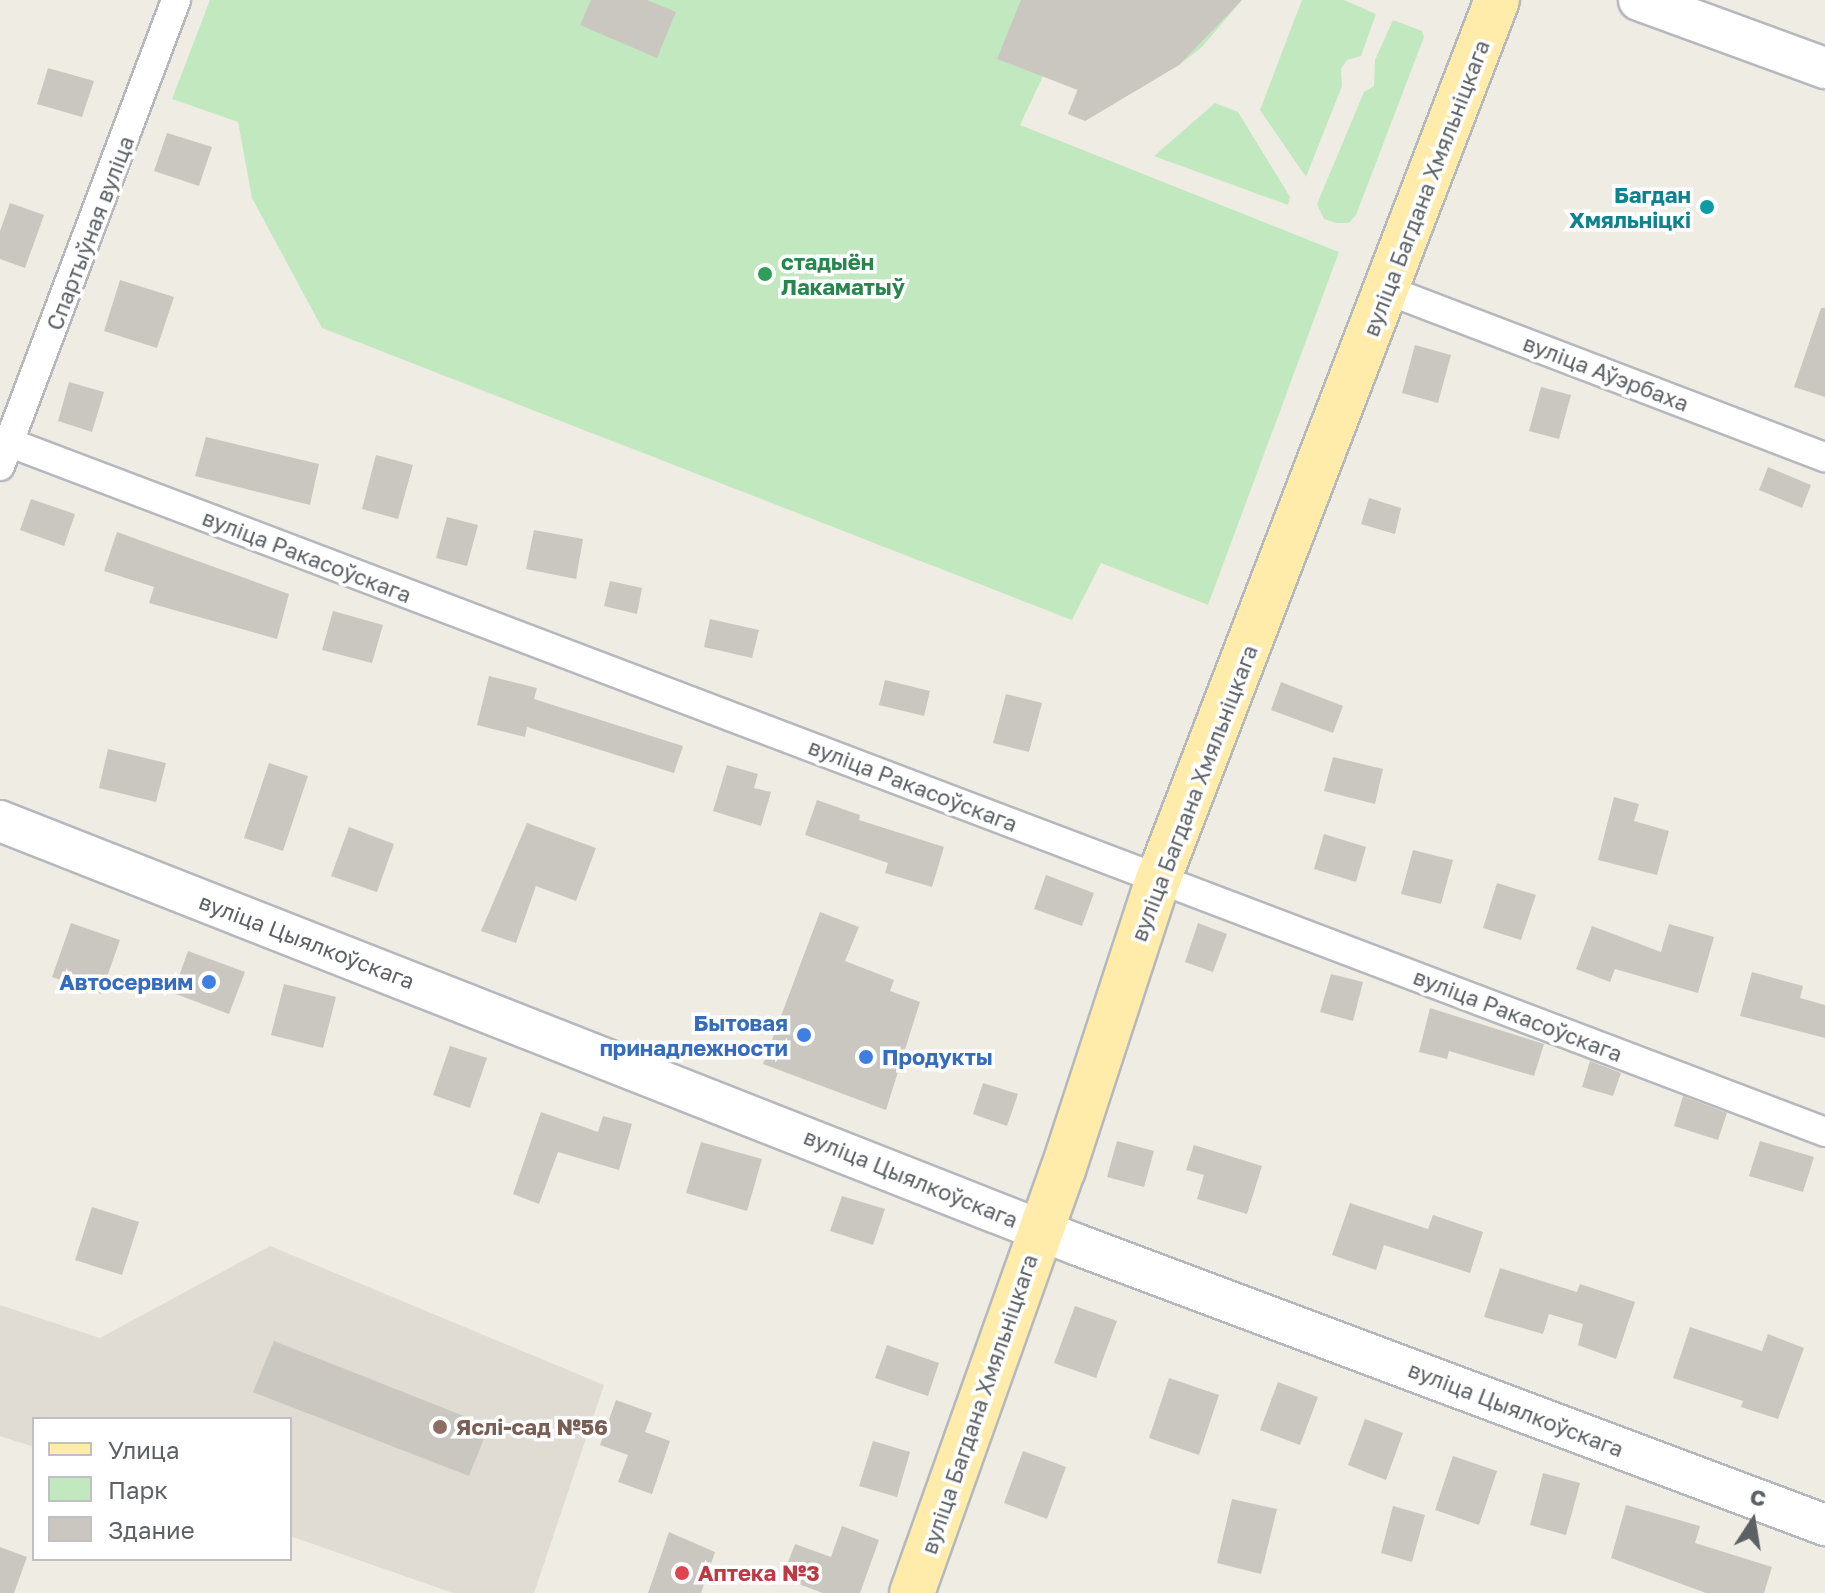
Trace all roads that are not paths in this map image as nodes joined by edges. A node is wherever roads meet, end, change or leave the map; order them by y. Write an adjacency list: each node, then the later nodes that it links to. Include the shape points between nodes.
1 (176, 0): 6 (street, Спартыўная вуліца)
2 (1497, 0): 5 (main road, вуліца Багдана Хмяльніцкага)
3 (1639, 0): 4 (street)
4 (1825, 68)
5 (1387, 290): 7 (street, вуліца Аўэрбаха); 9 (main road, вуліца Багдана Хмяльніцкага)
6 (3, 449): 9 (street, вуліца Ракасоўскага)
7 (1825, 457)
8 (0, 821): 11 (street, вуліца Цыялкоўскага)
9 (1158, 880): 10 (street, вуліца Ракасоўскага); 11 (main road, вуліца Багдана Хмяльніцкага)
10 (1825, 1132)
11 (1040, 1230): 12 (street, вуліца Цыялкоўскага); 13 (main road, вуліца Багдана Хмяльніцкага)
12 (1825, 1525)
13 (912, 1593)

